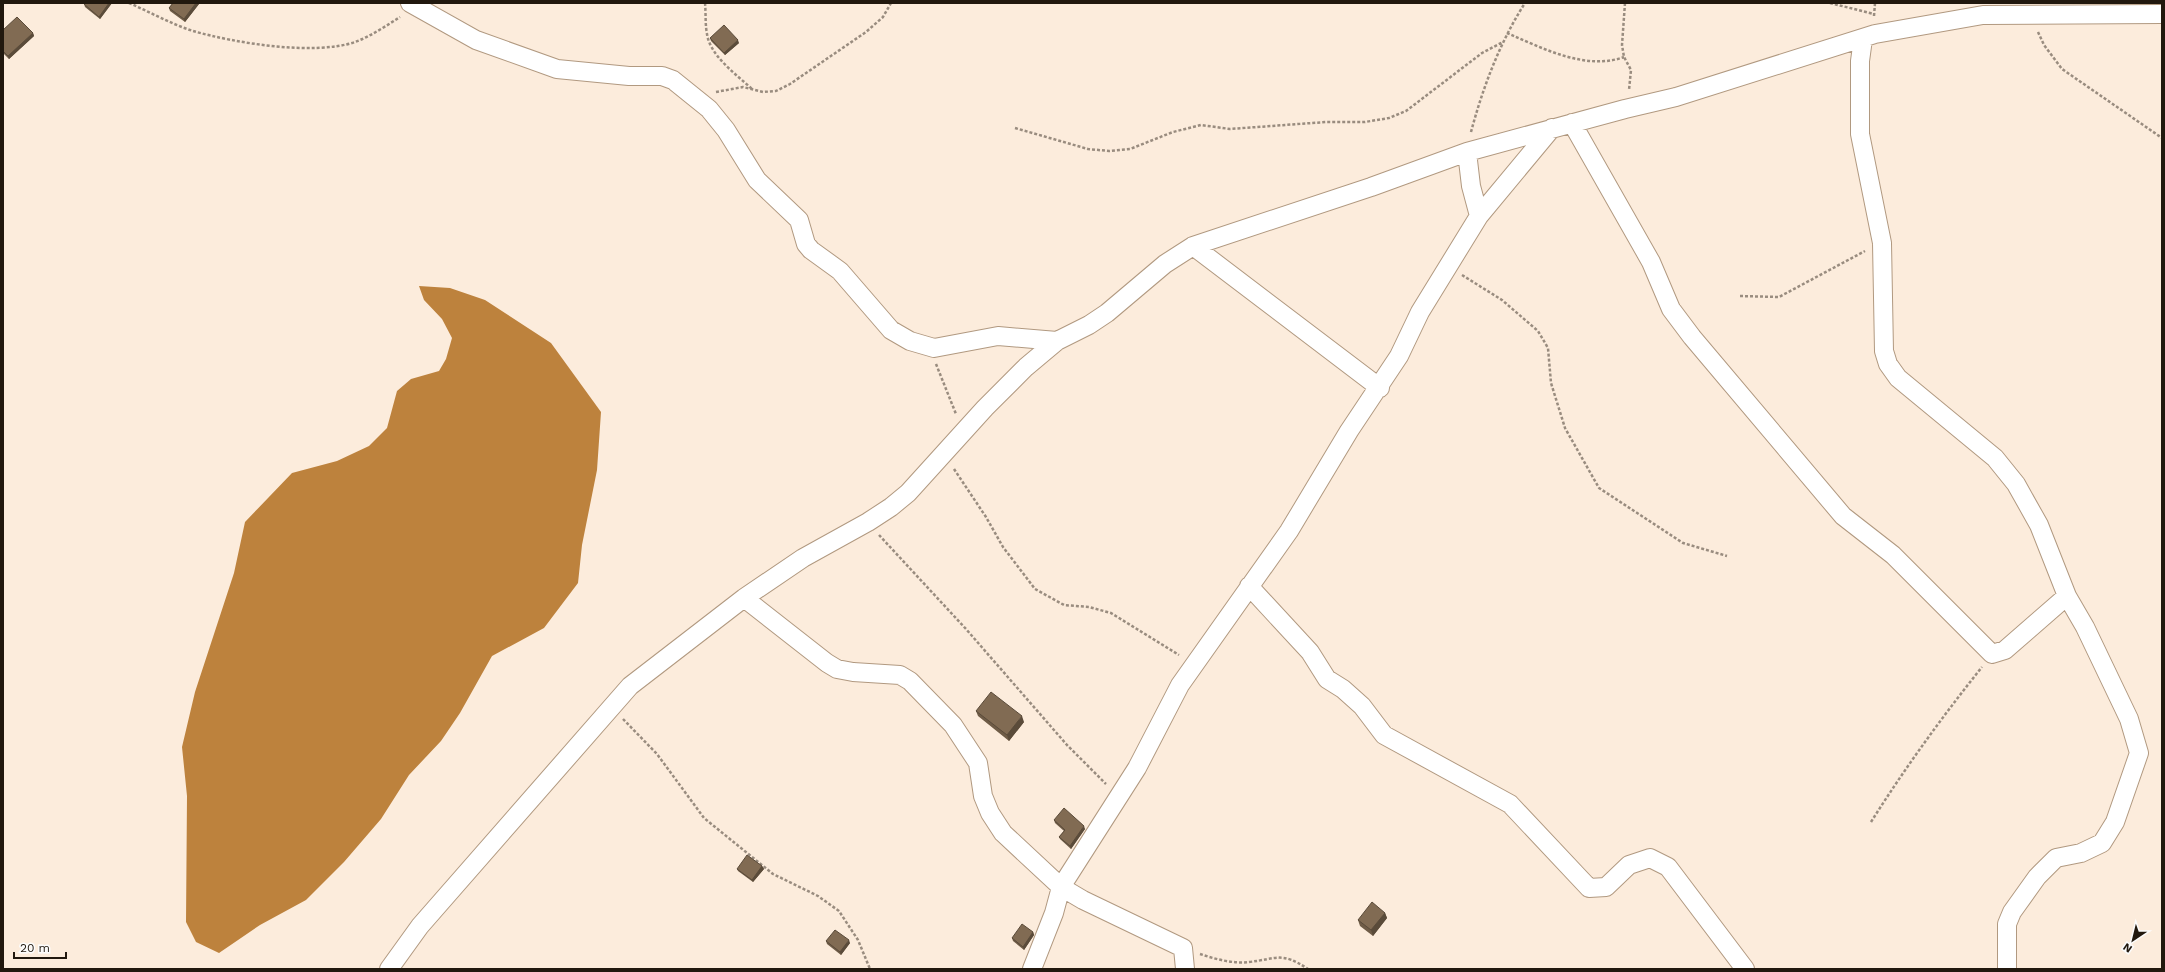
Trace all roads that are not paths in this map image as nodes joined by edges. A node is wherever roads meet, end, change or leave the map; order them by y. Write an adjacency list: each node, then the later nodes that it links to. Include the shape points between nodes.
1 (413, 5): 9 (street, via 476,40 557,69 629,76 662,76 672,80 709,109 726,130 757,180 799,220 810,250 840,271 891,330 910,341 926,347 948,347 998,336)
2 (2162, 14): 3 (street, via 1983,15 1875,34)
3 (1863, 39): 4 (street, via 1676,97); 12 (street, via 1860,60 1860,134 1882,243 1884,351 1888,364 1913,392 1995,458 2016,484 2039,525)
4 (1572, 123): 5 (street); 12 (street, via 1651,262 1671,309 1843,516 1893,555 1992,654 2005,650)
5 (1552, 128): 6 (street); 7 (street)
6 (1467, 152): 7 (street, via 1471,186); 8 (street)
7 (1479, 216): 10 (street, via 1420,312)
8 (1193, 246): 9 (street, via 1165,264 1107,313); 10 (street)
9 (1057, 341): 13 (street, via 1006,386 908,493 868,522 803,558)
10 (1380, 388): 11 (street, via 1345,437 1289,531)
11 (1249, 586): 14 (street, via 1166,708 1137,768); 18 (street, via 1310,652 1327,679 1362,706 1384,735 1510,804 1589,888 1606,887 1629,865 1650,858 1668,867)
12 (2067, 596): 19 (street, via 2130,719 2139,753 2115,822 2102,843 2080,853 2056,858 2012,912 2007,924)
13 (744, 598): 14 (street, via 837,669 900,675 920,689 952,725 978,763 983,796 1002,833); 15 (street, via 630,686 420,926)
14 (1061, 887): 16 (street, via 1054,913); 17 (street, via 1182,948)
15 (389, 969)
16 (1032, 969)
17 (1185, 969)
18 (1745, 969)
19 (2007, 969)

